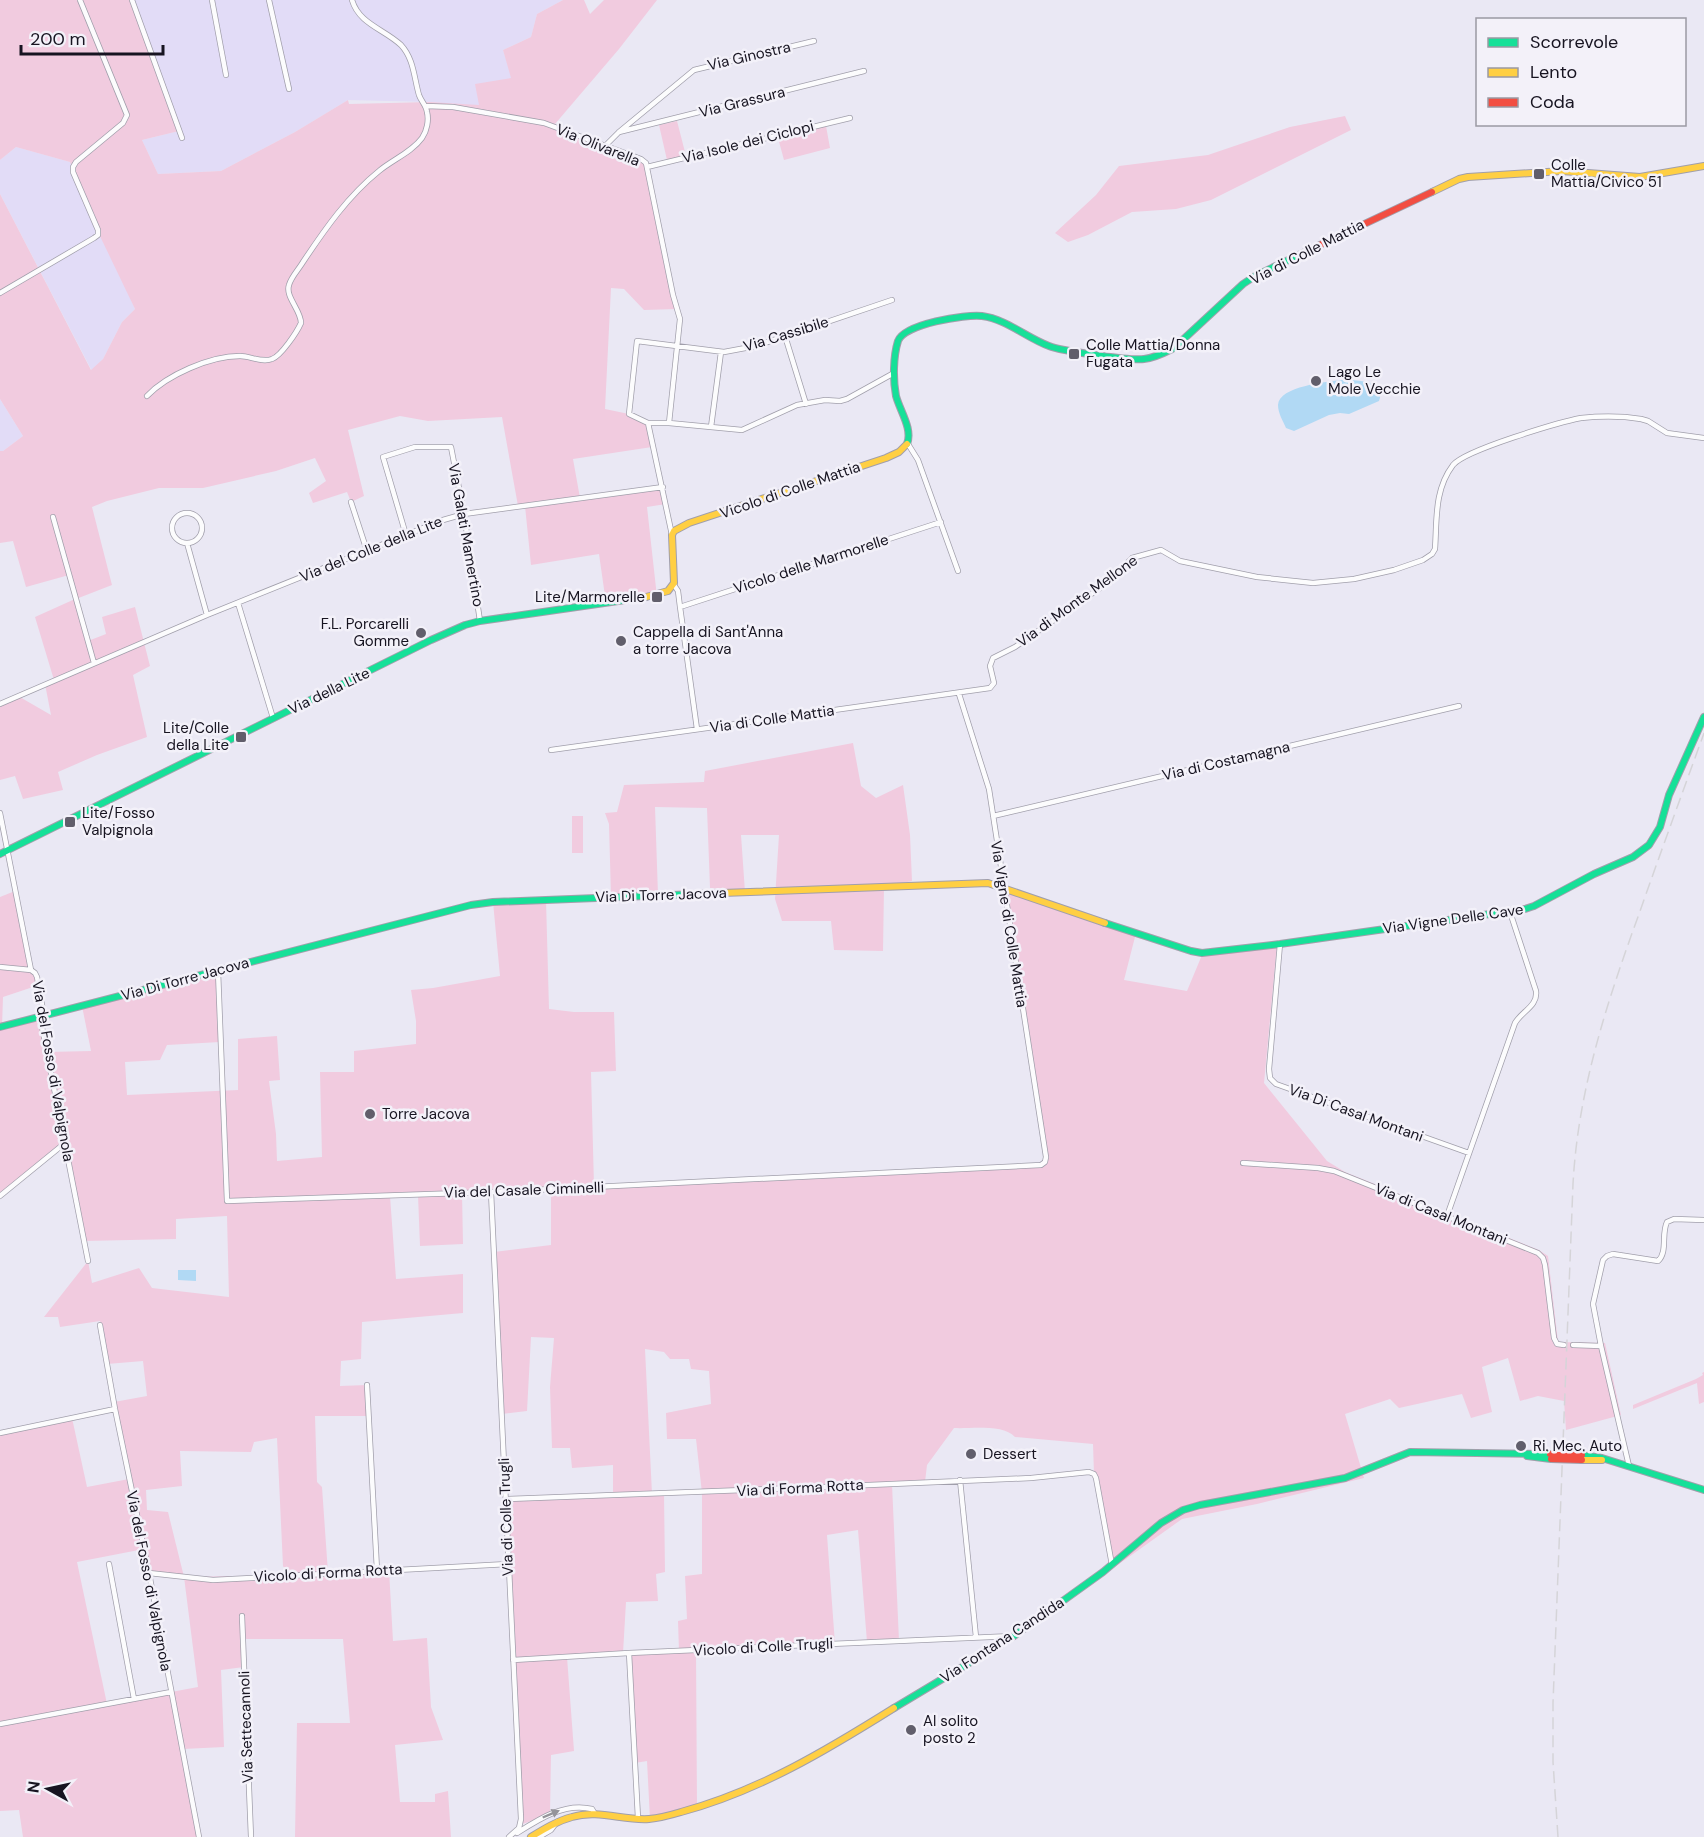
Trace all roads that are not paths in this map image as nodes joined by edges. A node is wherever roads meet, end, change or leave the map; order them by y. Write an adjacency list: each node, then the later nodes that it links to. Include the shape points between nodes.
1 (80, 0): 17 (street, via 127,116 73,167 98,235)
2 (132, 0): 13 (street)
3 (212, 0): 8 (street)
4 (269, 0): 9 (street)
5 (352, 0): 10 (street, via 359,16 406,51)
6 (814, 41): 12 (street, Via Ginostra, via 694,70)
7 (864, 71): 12 (street, Via Grassura)
8 (226, 75)
9 (289, 89)
10 (426, 106): 14 (street, Via Olivarella, via 522,118); 23 (street, via 422,138 356,192 290,282 289,291 301,323 278,355 268,360 238,356 206,363 165,382)
11 (850, 118): 16 (street, Via Isole dei Ciclopi)
12 (620, 132): 14 (street, Via Ginostra)
13 (182, 138)
14 (605, 146): 16 (street, Via Olivarella, via 641,159)
15 (1704, 166): 22 (street, Via di Colle Mattia, via 1640,177 1559,171 1462,178 1255,276 1176,346 1150,358 1059,349 992,318 968,316 903,333 896,344)
16 (647, 167): 20 (street, Via Olivarella, via 680,319)
17 (0, 293)
18 (892, 300): 19 (street, Via Cassibile)
19 (785, 336): 21 (street, Via Cassibile); 24 (street)
20 (678, 346): 21 (street, Via Cassibile); 25 (street, Via Cassibile, via 637,341 629,414); 26 (street, Via Olivarella)
21 (721, 352): 27 (street)
22 (894, 373): 24 (street, via 847,399); 29 (street, Via di Colle Mattia)
23 (147, 396)
24 (806, 404): 27 (street, via 742,430)
25 (648, 423): 26 (street); 30 (street)
26 (669, 423): 27 (street)
27 (711, 427)
28 (1704, 438): 46 (street, Via di Monte Mellone, via 1666,433 1641,419 1586,418 1478,450 1455,462 1441,486 1434,553 1416,563 1366,577 1307,583 1180,561 1164,551 1132,558 1110,581 1017,646 993,658)
29 (908, 444): 34 (street, Via di Colle Mattia); 35 (street, Vicolo di Colle Mattia, via 893,455 689,523)
30 (663, 487): 32 (street, Via del Colle della Lite); 35 (street)
31 (351, 502): 38 (street)
32 (464, 514): 36 (street, Via del Colle della Lite); 36 (street, Via Galati Mamertino, via 451,447 416,447 383,457); 44 (street, Via Galati Mamertino)
33 (52, 517): 45 (street)
34 (941, 522): 39 (street, Via di Colle Mattia); 42 (street, Vicolo delle Marmorelle)
35 (672, 534): 40 (street)
36 (406, 535): 38 (street, Via del Colle della Lite)
37 (187, 543): 37 (street, via 175,537 172,529 174,520 184,513 197,518 201,526 199,536); 43 (street)
38 (367, 550): 41 (street, Via del Colle della Lite)
39 (958, 571)
40 (674, 585): 42 (street); 44 (street, Via della Lite, via 671,590 653,596)
41 (238, 603): 43 (street, Via del Colle della Lite); 51 (street)
42 (680, 606): 52 (street)
43 (207, 615): 45 (street, Via del Colle della Lite)
44 (480, 621): 51 (street, Via della Lite, via 431,640)
45 (94, 663): 48 (street, Via del Colle della Lite)
46 (993, 686): 47 (street, Via di Colle Mattia)
47 (959, 694): 52 (street, Via di Colle Mattia); 55 (street, Via Vigne di Colle Mattia, via 988,780)
48 (0, 704)
49 (1459, 706): 55 (street, Via di Costamagna)
50 (1704, 717): 59 (street, Via Vigne Delle Cave, via 1670,793 1660,829 1649,845 1634,857 1534,906)
51 (273, 718): 56 (street, Via della Lite)
52 (697, 729): 53 (street, Via di Colle Mattia)
53 (551, 750)
54 (0, 813): 56 (street, Via del Fosso di Valpignola)
55 (993, 816): 58 (street, Via Vigne di Colle Mattia)
56 (8, 850): 57 (street, Via della Lite); 62 (street, Via del Fosso di Valpignola)
57 (0, 854)
58 (1003, 887): 60 (street, Via Di Torre Jacova, via 1195,952); 63 (street, Via Di Torre Jacova, via 974,883 493,902); 68 (street, Via Vigne di Colle Mattia)
59 (1510, 912): 60 (street, Via Vigne Delle Cave); 67 (street, via 1537,993 1535,1002 1515,1024)
60 (1280, 944): 67 (street, Via Di Casal Montani, via 1269,1069 1272,1081)
61 (0, 967): 62 (street)
62 (31, 970): 64 (street, Via del Fosso di Valpignola, via 37,976)
63 (218, 971): 64 (street, Via Di Torre Jacova); 70 (street, Via del Casale Ciminelli, via 227,1201)
64 (44, 1016): 65 (street, Via Di Torre Jacova); 66 (street, Via del Fosso di Valpignola, via 42,1027)
65 (0, 1027)
66 (64, 1143): 71 (street); 74 (street, Via del Fosso di Valpignola)
67 (1469, 1153): 72 (street)
68 (1046, 1157): 70 (street, Via del Casale Ciminelli, via 1037,1166)
69 (1243, 1163): 72 (street, Via di Casal Montani, via 1329,1170)
70 (491, 1192): 85 (street, Via di Colle Trugli)
71 (0, 1196)
72 (1447, 1216): 76 (street, Via di Casal Montani, via 1542,1256 1553,1336 1556,1344)
73 (1704, 1220): 78 (street, via 1666,1222 1658,1261 1615,1254 1603,1260 1593,1301)
74 (88, 1261)
75 (100, 1325): 80 (street, Via del Fosso di Valpignola)
76 (1564, 1345)
77 (1573, 1345): 78 (street)
78 (1601, 1346): 82 (street)
79 (367, 1385): 89 (street)
80 (115, 1409): 81 (street); 90 (street, Via del Fosso di Valpignola)
81 (0, 1433)
82 (1629, 1466): 84 (street, Via Fontana Candida); 88 (street, Via Fontana Candida, bridge, via 1582,1457 1410,1452 1345,1478 1180,1511)
83 (960, 1480): 85 (street, Via di Forma Rotta); 88 (street, Via di Forma Rotta, via 1094,1474); 93 (street)
84 (1704, 1490)
85 (506, 1498): 87 (street, Via di Colle Trugli)
86 (109, 1564): 97 (street)
87 (508, 1564): 89 (street, Vicolo di Forma Rotta); 95 (street, Via di Colle Trugli)
88 (1112, 1565): 92 (street, Via Fontana Candida)
89 (377, 1570): 90 (street, Vicolo di Forma Rotta, via 215,1580)
90 (149, 1573): 96 (street, Via del Fosso di Valpignola)
91 (242, 1616): 103 (street, Via Settecannoli)
92 (1014, 1636): 93 (street, Vicolo di Colle Trugli); 100 (street, Via Fontana Candida, via 781,1775 685,1811)
93 (976, 1637): 94 (street, Vicolo di Colle Trugli)
94 (629, 1653): 95 (street, Vicolo di Colle Trugli); 100 (street)
95 (513, 1660): 104 (street, Via di Colle Trugli, via 521,1821)
96 (171, 1692): 97 (street); 102 (street, Via del Fosso di Valpignola)
97 (134, 1699): 98 (street)
98 (0, 1724)
99 (596, 1814): 100 (street, Via Fontana Candida); 101 (street, Via Fontana Candida); 104 (street, one-way to 99, via 562,1810 586,1808)
100 (638, 1818)
101 (557, 1822): 105 (street, Via Fontana Candida); 106 (street)
102 (199, 1837)
103 (251, 1837)
104 (509, 1837)
105 (531, 1837)
106 (539, 1837)

